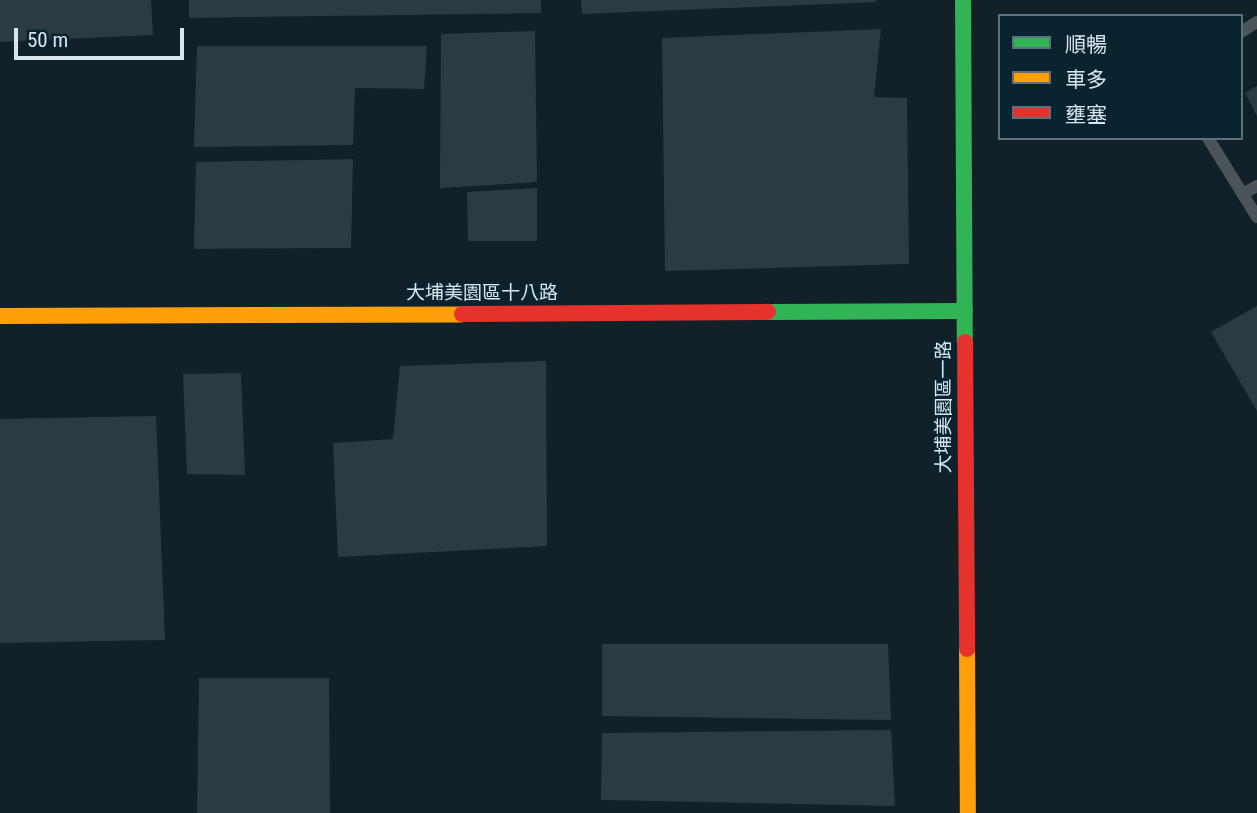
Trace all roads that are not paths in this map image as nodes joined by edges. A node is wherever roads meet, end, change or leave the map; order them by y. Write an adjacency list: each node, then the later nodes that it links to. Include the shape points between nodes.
1 (963, 0): 6 (street, 大埔美園區一路)
2 (1209, 140): 4 (lane)
3 (1257, 186): 4 (lane)
4 (1243, 194): 5 (lane)
5 (1257, 217)
6 (965, 312): 7 (street, 大埔美園區十八路); 8 (street, 大埔美園區一路)
7 (0, 316)
8 (968, 813)

